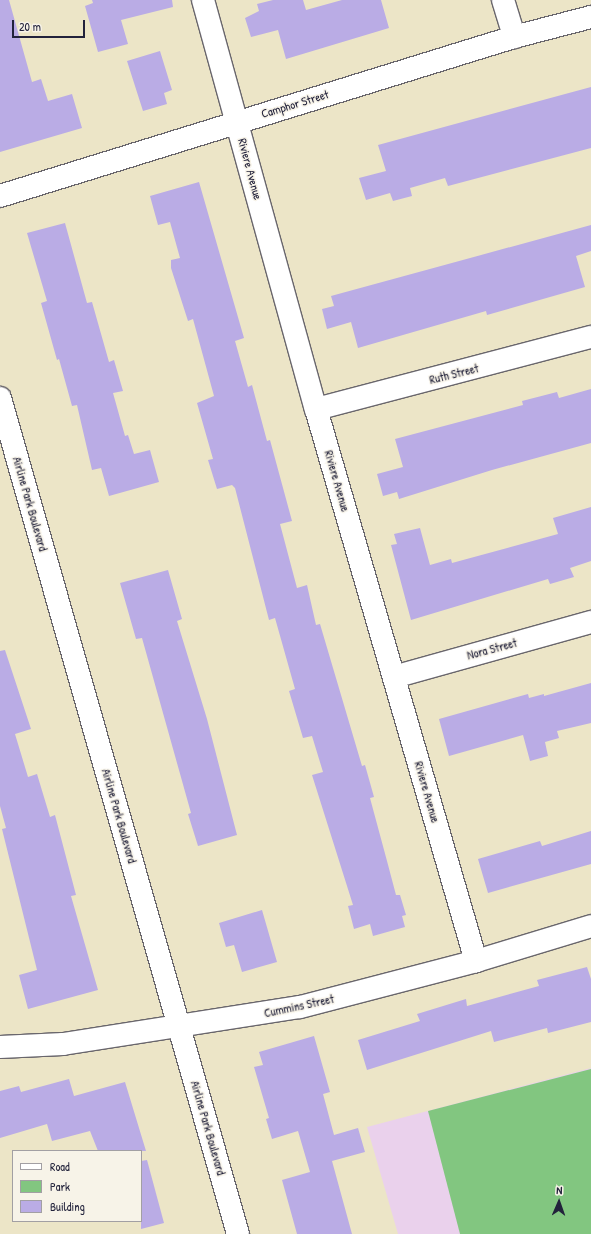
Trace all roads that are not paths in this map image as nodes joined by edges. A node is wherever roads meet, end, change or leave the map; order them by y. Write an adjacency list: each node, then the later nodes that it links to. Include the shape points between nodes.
1 (203, 0): 5 (street, Riviere Avenue)
2 (503, 0): 4 (street)
3 (591, 18): 4 (street, Camphor Street)
4 (514, 37): 5 (street, Camphor Street)
5 (237, 122): 6 (street, Camphor Street); 9 (street, Riviere Avenue)
6 (0, 196)
7 (591, 337): 9 (street, Ruth Street)
8 (0, 398): 14 (street, Airline Park Boulevard)
9 (316, 409): 11 (street, Riviere Avenue)
10 (591, 622): 11 (street, Nora Street)
11 (394, 677): 13 (street, Riviere Avenue)
12 (591, 926): 13 (street, Cummins Street)
13 (476, 961): 14 (street, Cummins Street, via 300,1007)
14 (179, 1027): 15 (street, Cummins Street, via 63,1044); 16 (street, Airline Park Boulevard)
15 (0, 1047)
16 (238, 1234)

